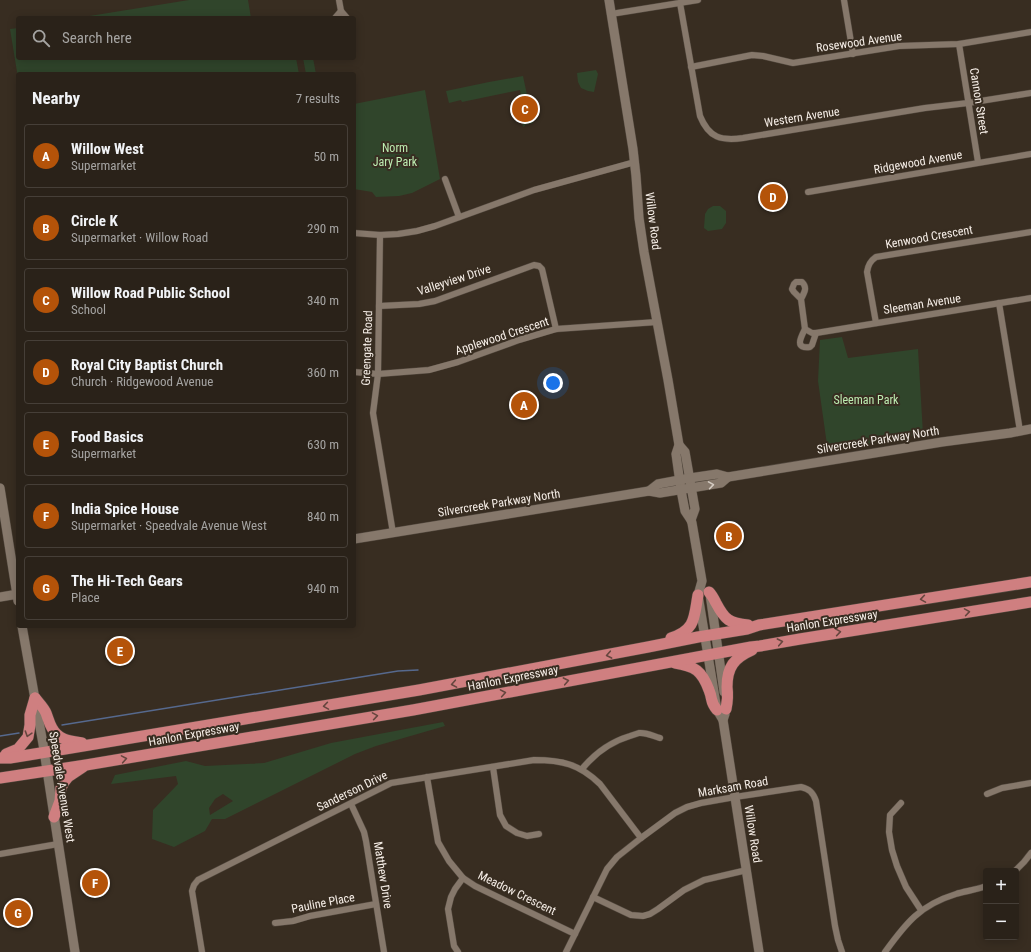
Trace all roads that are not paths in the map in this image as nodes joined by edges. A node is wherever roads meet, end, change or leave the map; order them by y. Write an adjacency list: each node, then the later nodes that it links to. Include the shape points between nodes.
1 (339, 0): 6 (street)
2 (609, 0): 7 (main road, Willow Road)
3 (698, 0): 5 (street)
4 (844, 0): 12 (street)
5 (680, 3): 7 (street); 13 (street, Western Avenue)
6 (341, 11): 8 (street); 9 (street)
7 (611, 14): 17 (main road, Willow Road)
8 (337, 16)
9 (345, 16)
10 (1031, 32): 11 (street, Rosewood Avenue)
11 (959, 44): 12 (street, Rosewood Avenue, via 900,46); 15 (street, Cannon Street)
12 (852, 54): 13 (street, Rosewood Avenue, via 793,63 752,55)
13 (691, 67): 15 (street, Western Avenue, via 702,123 710,133 722,139 730,140)
14 (1031, 93): 15 (street, Western Avenue)
15 (968, 103): 18 (street, Cannon Street)
16 (1031, 154): 18 (street, Ridgewood Avenue)
17 (634, 162): 21 (street, via 534,190); 29 (main road, Willow Road, via 639,218)
18 (978, 162): 20 (street, Ridgewood Avenue)
19 (445, 179): 21 (street)
20 (808, 192)
21 (459, 217): 24 (street, via 417,231)
22 (1031, 232): 30 (street, Kenwood Crescent, via 876,257 868,266 867,272)
23 (356, 233): 24 (street)
24 (380, 235): 28 (street, Greengate Road)
25 (1031, 298): 27 (street, Sleeman Avenue)
26 (800, 299): 32 (street)
27 (999, 303): 30 (street, Sleeman Avenue); 37 (street)
28 (379, 306): 31 (street, Valleyview Drive, via 435,301 534,265 542,269); 35 (street, Greengate Road)
29 (657, 322): 31 (street, Applewood Crescent); 39 (main road, Willow Road, via 679,445 676,454)
30 (876, 323): 33 (street, Sleeman Avenue)
31 (556, 329): 35 (street, Applewood Crescent, via 430,370)
32 (805, 329): 33 (street); 33 (street, via 799,342 803,347 812,345)
33 (816, 334)
34 (356, 372): 35 (street, Applewood Crescent)
35 (378, 374): 43 (street, Greengate Road, via 373,414)
36 (1031, 429): 37 (main road, Silvercreek Parkway North)
37 (1020, 431): 38 (main road, Silvercreek Parkway North)
38 (728, 477): 39 (main road, Silvercreek Parkway North, via 717,474); 41 (main road, Silvercreek Parkway North, one-way to 38, via 721,483)
39 (684, 483): 41 (main road, Silvercreek Parkway North); 42 (main road, Willow Road, via 685,510); 43 (main road, Silvercreek Parkway North, via 660,493 649,491)
40 (0, 488): 47 (main road)
41 (691, 488): 42 (main road, Willow Road, via 695,509)
42 (691, 520): 45 (main road, Willow Road)
43 (393, 533): 44 (main road, Silvercreek Parkway North)
44 (356, 539)
45 (702, 581): 48 (main road, Willow Road); 49 (main road, Willow Road)
46 (1031, 582): 53 (highway, Hanlon Expressway, one-way to 53)
47 (16, 584)
48 (709, 592): 53 (highway, via 725,618 733,623); 55 (main road, Willow Road)
49 (698, 595): 55 (main road, Willow Road); 57 (highway, via 692,625 684,632)
50 (16, 596): 51 (main road)
51 (0, 597)
52 (1031, 602): 56 (highway, Hanlon Expressway, one-way to 52)
53 (759, 625): 55 (highway, Hanlon Expressway)
54 (22, 628): 60 (main road, Speedvale Avenue West)
55 (710, 635): 57 (highway, Hanlon Expressway); 58 (main road, Willow Road)
56 (760, 646): 58 (highway, Hanlon Expressway); 61 (highway, via 743,654 731,665 727,686 728,701)
57 (648, 647): 63 (highway, Hanlon Expressway, one-way to 63, via 372,698)
58 (713, 654): 59 (highway, Hanlon Expressway); 61 (main road, Willow Road)
59 (666, 662): 61 (highway, via 686,665 697,670 710,691 712,705); 66 (highway, Hanlon Expressway, one-way to 59, via 413,710)
60 (35, 698): 63 (highway, via 46,712 56,734 68,741); 64 (main road, Speedvale Avenue West); 65 (highway, one-way to 65, via 28,737 18,749)
61 (722, 713): 74 (main road, Willow Road)
62 (660, 738): 68 (street, via 639,733 622,738 605,747)
63 (92, 744): 64 (highway, Hanlon Expressway)
64 (44, 752): 65 (highway, Hanlon Expressway); 69 (main road, Speedvale Avenue West)
65 (0, 758)
66 (86, 765): 69 (highway, Hanlon Expressway); 77 (highway, via 64,782)
67 (492, 767): 68 (street, Sanderson Drive, via 546,760 564,762); 70 (street, Sanderson Drive); 78 (street, via 500,815 506,826 527,836)
68 (582, 769): 79 (street, Sanderson Drive, via 600,784)
69 (46, 770): 71 (highway, Hanlon Expressway); 77 (main road, Speedvale Avenue West)
70 (427, 777): 76 (street, Sanderson Drive, via 391,783); 85 (street, Meadow Crescent, via 438,842)
71 (0, 778)
72 (1031, 783): 73 (street, via 1002,788)
73 (987, 794)
74 (735, 797): 79 (street, Marksam Road, via 687,807); 84 (main road, Willow Road); 98 (street, Marksam Road, via 800,787 814,795 835,926)
75 (900, 803): 89 (street, via 890,815 892,850 906,888)
76 (351, 804): 88 (street, Matthew Drive, via 364,832); 93 (street, Sanderson Drive, via 198,880 192,891)
77 (54, 817): 80 (main road, Speedvale Avenue West)
78 (540, 834)
79 (641, 838): 87 (street, Marksam Road, via 617,857 607,869)
80 (58, 844): 82 (street); 92 (main road, Speedvale Avenue West)
81 (1031, 853): 83 (street)
82 (0, 854)
83 (1018, 868)
84 (747, 870): 87 (street, via 704,880 643,916 631,915); 97 (main road, Willow Road)
85 (463, 878): 91 (street, Meadow Crescent); 95 (street, via 451,897 448,909 454,946)
86 (983, 887): 89 (street, via 956,894)
87 (593, 897): 91 (street, Marksam Road)
88 (376, 904): 90 (street, Pauline Place); 94 (street, Matthew Drive)
89 (922, 910): 99 (street)
90 (275, 923)
91 (575, 934): 96 (street, Marksam Road)
92 (75, 952)
93 (202, 952)
94 (384, 952)
95 (458, 952)
96 (566, 952)
97 (759, 952)
98 (842, 952)
99 (885, 952)

